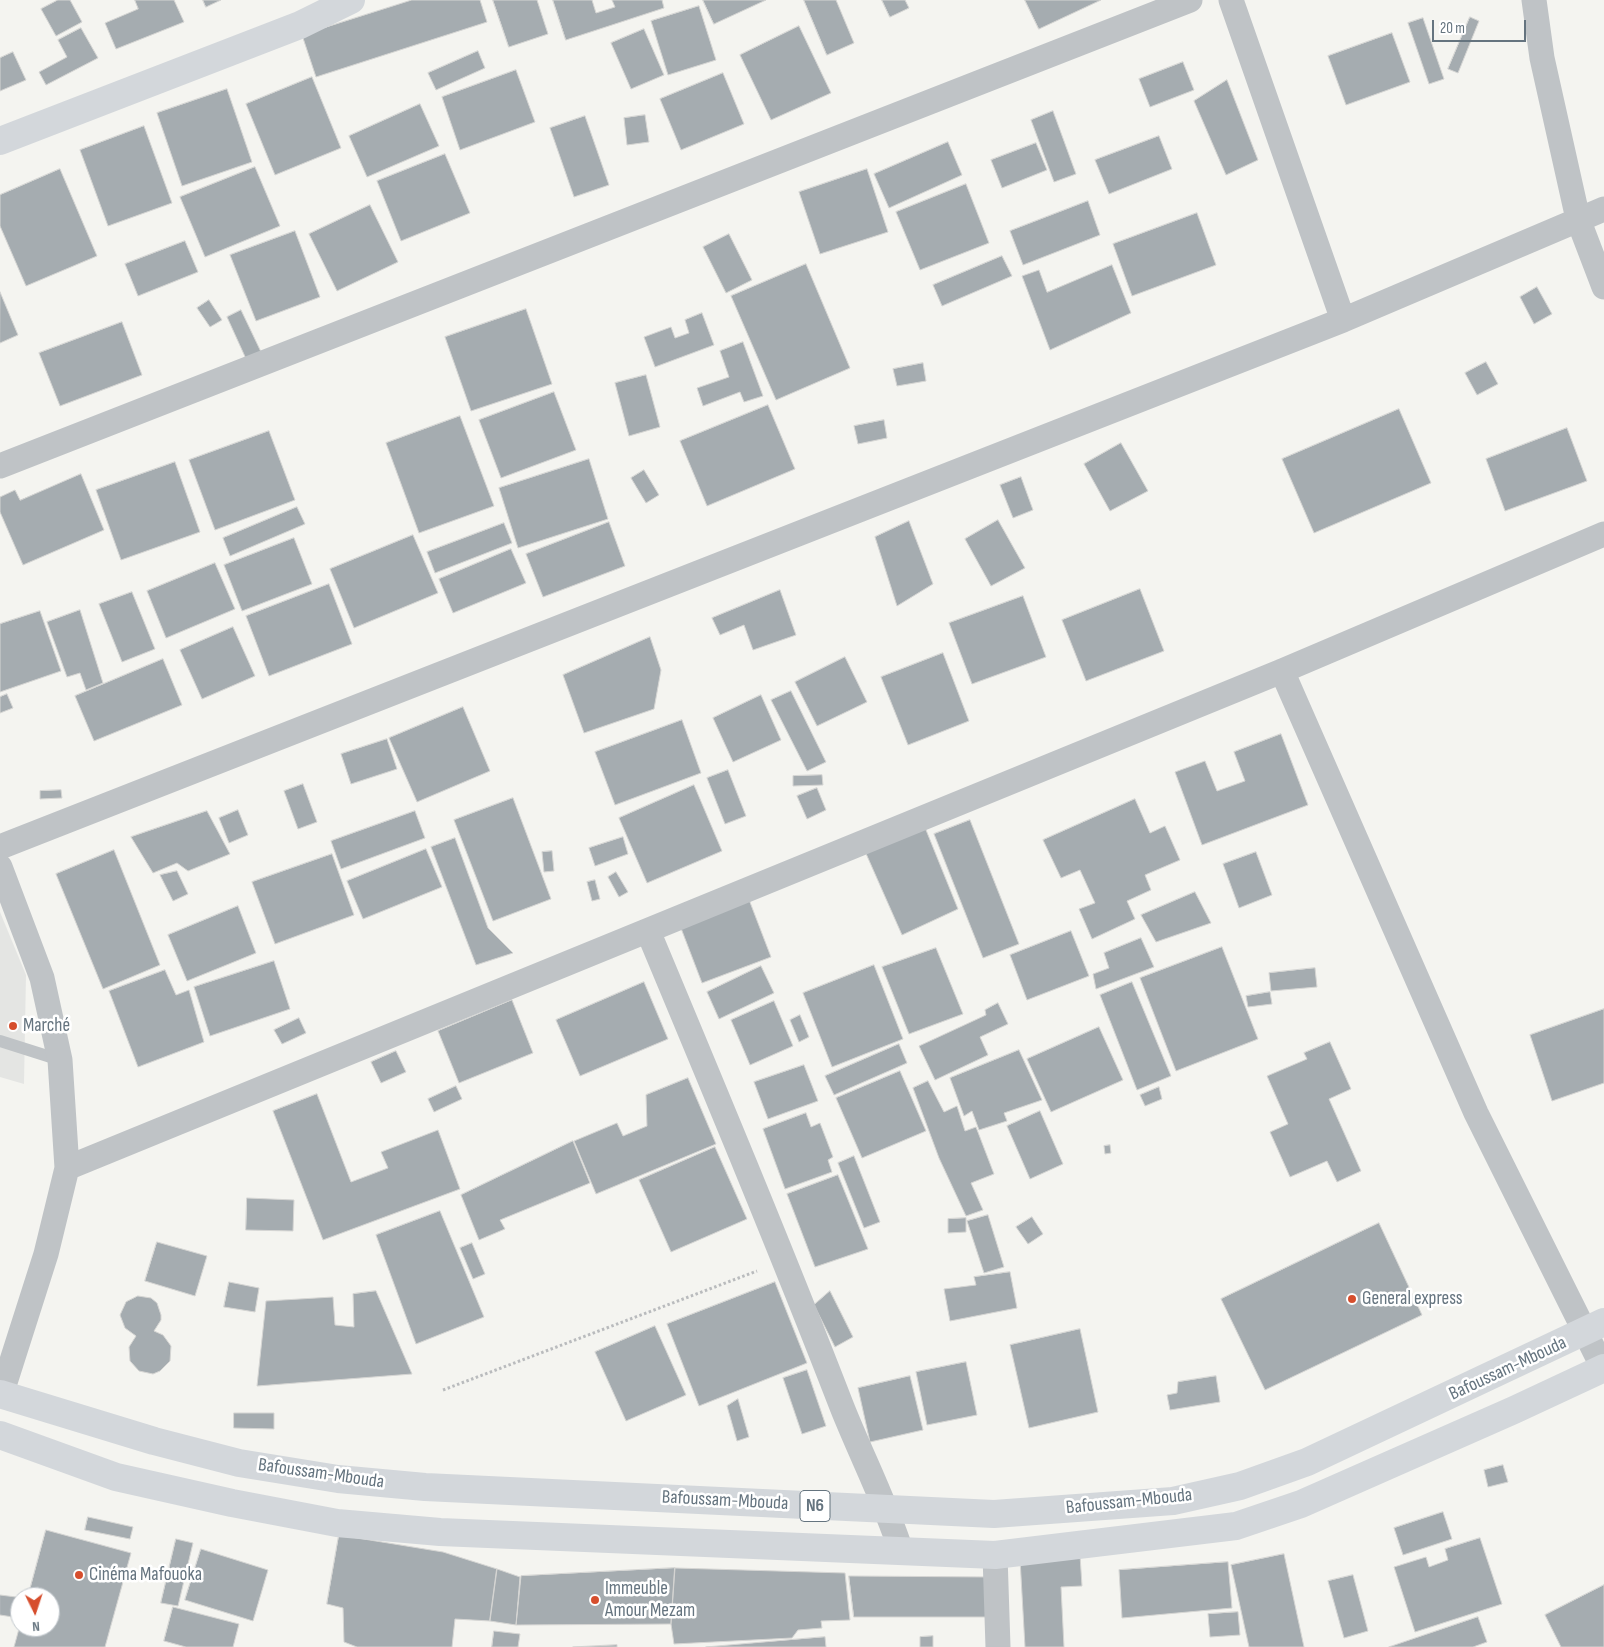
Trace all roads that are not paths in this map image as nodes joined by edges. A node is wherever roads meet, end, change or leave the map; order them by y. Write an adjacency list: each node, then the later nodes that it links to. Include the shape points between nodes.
1 (352, 0): 5 (main road, via 300,25)
2 (1190, 0): 10 (street)
3 (1231, 0): 9 (street)
4 (1534, 0): 7 (street, via 1542,58)
5 (0, 141)
6 (1604, 209): 7 (street)
7 (1578, 219): 8 (street); 9 (street)
8 (1604, 287)
9 (1343, 320): 13 (street)
10 (0, 466)
11 (1604, 534): 12 (street)
12 (1282, 672): 15 (street); 19 (street, via 1476,1112)
13 (0, 848)
14 (0, 867): 17 (street, via 42,978)
15 (648, 931): 18 (street); 23 (street)
16 (0, 1041): 17 (lane)
17 (60, 1060): 18 (street)
18 (67, 1168): 21 (street, via 46,1254)
19 (1594, 1327): 20 (street); 23 (main road, Bafoussam-Mbouda / N6, via 1307,1462 1240,1486 1173,1501 1004,1513)
20 (1604, 1368): 25 (main road, Bafoussam-Mbouda / N6, via 1301,1504 1236,1526)
21 (0, 1397): 23 (main road, Bafoussam-Mbouda / N6, via 239,1463 338,1479 425,1487)
22 (0, 1435): 24 (main road, Bafoussam-Mbouda / N6, via 116,1476 337,1524 440,1532)
23 (887, 1510): 24 (street)
24 (901, 1551): 25 (main road, Bafoussam-Mbouda / N6)
25 (995, 1555): 26 (street)
26 (998, 1647)

